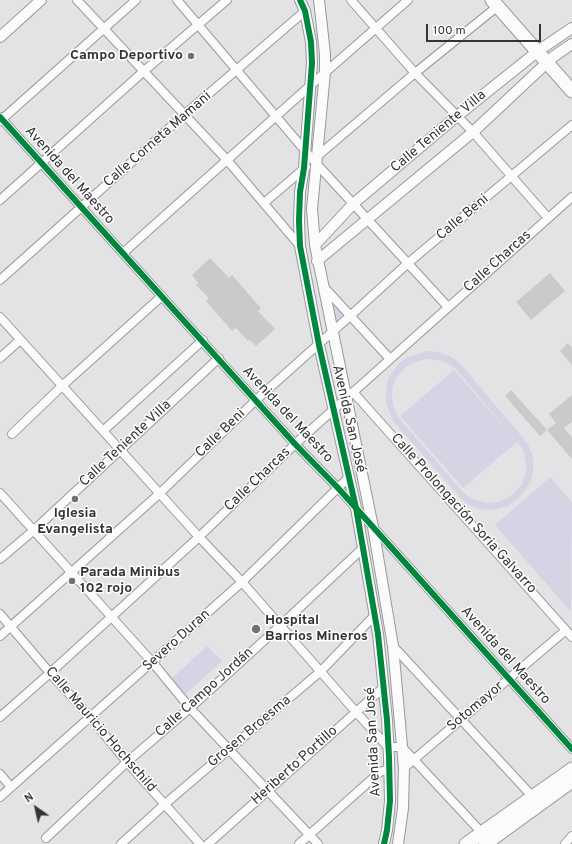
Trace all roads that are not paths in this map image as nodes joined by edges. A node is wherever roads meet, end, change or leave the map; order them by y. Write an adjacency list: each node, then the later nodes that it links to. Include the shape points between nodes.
1 (41, 0): 17 (street)
2 (76, 0): 16 (street)
3 (136, 0): 16 (street)
4 (177, 0): 13 (street)
5 (227, 0): 13 (street)
6 (300, 0): 12 (street, Avenida San José)
7 (316, 0): 12 (street, Calle Corneta Mamani)
8 (319, 0): 23 (street, Avenida San José)
9 (351, 0): 14 (street)
10 (408, 0): 14 (street)
11 (497, 2): 19 (main road); 24 (street)
12 (305, 11): 21 (street, Calle Corneta Mamani); 26 (street, Avenida San José, via 311,42)
13 (198, 25): 21 (street); 22 (street)
14 (376, 28): 23 (street); 24 (street)
15 (572, 28): 19 (street, Calle Teniente Villa)
16 (103, 29): 22 (street); 31 (street)
17 (0, 37)
18 (572, 44): 20 (street, Calle Teniente Villa)
19 (541, 49): 20 (main road); 30 (street, Calle Teniente Villa)
20 (550, 60): 25 (main road); 27 (main road); 33 (street, Calle Teniente Villa)
21 (237, 70): 28 (street, Calle Corneta Mamani); 29 (street)
22 (144, 71): 28 (street); 37 (street)
23 (325, 72): 26 (street); 36 (street, Avenida San José)
24 (416, 73): 30 (street); 36 (street)
25 (572, 80)
26 (312, 84): 29 (street); 34 (street, Avenida San José)
27 (572, 91)
28 (184, 115): 35 (street); 44 (street, Calle Corneta Mamani)
29 (277, 116): 34 (street); 35 (street)
30 (457, 116): 33 (street); 43 (street, Calle Teniente Villa)
31 (1, 119): 37 (street, Avenida del Maestro)
32 (572, 125): 39 (street, Calle Beni)
33 (472, 132): 39 (street); 46 (street, Calle Teniente Villa)
34 (305, 151): 36 (street); 38 (street, Avenida San José)
35 (227, 160): 42 (street); 50 (street)
36 (316, 160): 38 (street); 43 (street); 47 (street, Avenida San José, via 312,210)
37 (41, 163): 41 (street); 44 (street, Avenida del Maestro)
38 (304, 168): 42 (street); 48 (street, Avenida San José, via 300,192)
39 (512, 177): 45 (street); 52 (street, Calle Beni)
40 (572, 197): 45 (street, Calle Charcas)
41 (0, 200)
42 (264, 203): 48 (street)
43 (353, 204): 46 (street); 47 (street, Calle Teniente Villa)
44 (81, 207): 50 (street, Avenida del Maestro); 53 (street, Calle Corneta Mamani)
45 (548, 218): 56 (street, Calle Charcas)
46 (367, 219): 49 (street, Calle Teniente Villa); 52 (street)
47 (315, 245): 48 (street); 49 (street); 51 (street, Avenida San José)
48 (300, 246): 62 (street, Avenida San José)
49 (332, 249): 51 (street, Calle Teniente Villa)
50 (123, 254): 55 (street, Avenida del Maestro)
51 (317, 261): 54 (street, Avenida San José)
52 (407, 264): 56 (street); 57 (street, Calle Beni)
53 (0, 280)
54 (322, 284): 57 (street); 59 (street, Avenida San José)
55 (162, 296): 61 (street, Avenida del Maestro); 66 (street)
56 (448, 308): 65 (street, Calle Charcas)
57 (350, 316): 59 (street, Calle Beni); 65 (street)
58 (0, 317): 60 (street)
59 (332, 332): 62 (street, Calle Beni); 67 (street, Avenida San José)
60 (20, 340): 63 (street); 66 (street)
61 (203, 340): 64 (street, Avenida del Maestro); 70 (street, Calle Teniente Villa)
62 (319, 344): 68 (street, Calle Beni); 69 (street, Avenida San José)
63 (0, 358)
64 (219, 358): 68 (street, Avenida del Maestro); 73 (street, Calle Teniente Villa)
65 (390, 359): 67 (street, Calle Charcas)
66 (62, 386): 70 (street); 71 (street)
67 (349, 395): 69 (street, Calle Charcas); 79 (street, Avenida San José); 91 (street, Calle Prolongación Soria Galvarro)
68 (256, 400): 72 (street, Avenida del Maestro); 77 (street, Calle Beni)
69 (334, 409): 72 (street, Calle Charcas); 74 (street, Avenida San José)
70 (103, 431): 73 (street)
71 (12, 434)
72 (295, 444): 75 (street, Avenida del Maestro); 81 (street, Calle Charcas)
73 (120, 449): 77 (street); 80 (street, Calle Teniente Villa)
74 (349, 477): 75 (street, Severo Duran); 78 (street, Avenida San José)
75 (338, 488): 78 (street, Avenida del Maestro); 85 (street, Severo Duran)
76 (0, 493): 80 (street)
77 (160, 494): 81 (street); 84 (street, Calle Beni)
78 (356, 508): 79 (street, Avenida del Maestro); 82 (street, Avenida San José)
79 (373, 527): 94 (street, Avenida San José); 98 (street, Avenida del Maestro)
80 (33, 531): 83 (street, Calle Teniente Villa); 84 (street)
81 (199, 537): 85 (street); 88 (street, Calle Charcas)
82 (363, 548): 87 (street, Avenida San José); 90 (street, Calle Campo Jordán)
83 (0, 559)
84 (71, 573): 88 (street); 89 (street, Calle Beni)
85 (242, 582): 90 (street); 95 (street, Severo Duran)
86 (0, 614): 89 (street, Calle Mauricio Hochschild)
87 (375, 615): 96 (street, Grosen Broesma); 99 (street, Avenida San José)
88 (111, 616): 95 (street); 97 (street, Calle Charcas)
89 (10, 626): 92 (street, Calle Beni); 97 (street, Calle Mauricio Hochschild)
90 (280, 626): 96 (street); 100 (street, Calle Campo Jordán)
91 (566, 630): 93 (street, Calle Prolongación Soria Galvarro); 98 (street, Sotomayor)
92 (0, 636)
93 (572, 637)
94 (393, 646): 104 (street); 106 (street, Avenida San José)
95 (153, 663): 100 (street); 103 (street, Severo Duran)
96 (321, 671): 101 (street); 107 (street, Grosen Broesma)
97 (50, 674): 102 (street, Calle Charcas); 103 (street, Calle Mauricio Hochschild)
98 (510, 679): 104 (street, Sotomayor); 108 (street, Avenida del Maestro)
99 (383, 688): 101 (street, Heriberto Portillo); 105 (street, Avenida San José)
100 (190, 708): 107 (street); 110 (street, Calle Campo Jordán)
101 (356, 712): 105 (street); 117 (street, Heriberto Portillo)
102 (0, 717)
103 (91, 718): 110 (street, Calle Mauricio Hochschild); 116 (street, Severo Duran)
104 (460, 720): 109 (street, Sotomayor); 118 (street)
105 (388, 747): 106 (street); 112 (street, Avenida San José)
106 (402, 747): 109 (street); 111 (street, Avenida San José)
107 (229, 749): 117 (street); 120 (street, Grosen Broesma)
108 (572, 749)
109 (414, 760): 111 (street, Sotomayor); 123 (street)
110 (127, 762): 120 (street, Calle Mauricio Hochschild); 122 (street, Calle Campo Jordán)
111 (404, 768): 130 (street, Avenida San José, via 403,808)
112 (389, 769): 121 (street, via 380,772); 129 (street, Avenida San José, via 390,801)
113 (572, 769): 118 (main road)
114 (0, 774): 116 (street)
115 (572, 781): 123 (main road)
116 (11, 787): 119 (street, Severo Duran)
117 (268, 790): 121 (street); 126 (street, Heriberto Portillo)
118 (532, 796): 123 (main road)
119 (0, 797)
120 (165, 804): 124 (street, Grosen Broesma); 125 (street, Calle Mauricio Hochschild)
121 (310, 835): 127 (street); 128 (street)
122 (46, 838)
123 (484, 838): 131 (main road)
124 (121, 844)
125 (200, 844)
126 (208, 844)
127 (299, 844)
128 (318, 844)
129 (384, 844)
130 (398, 844)
131 (466, 844)

